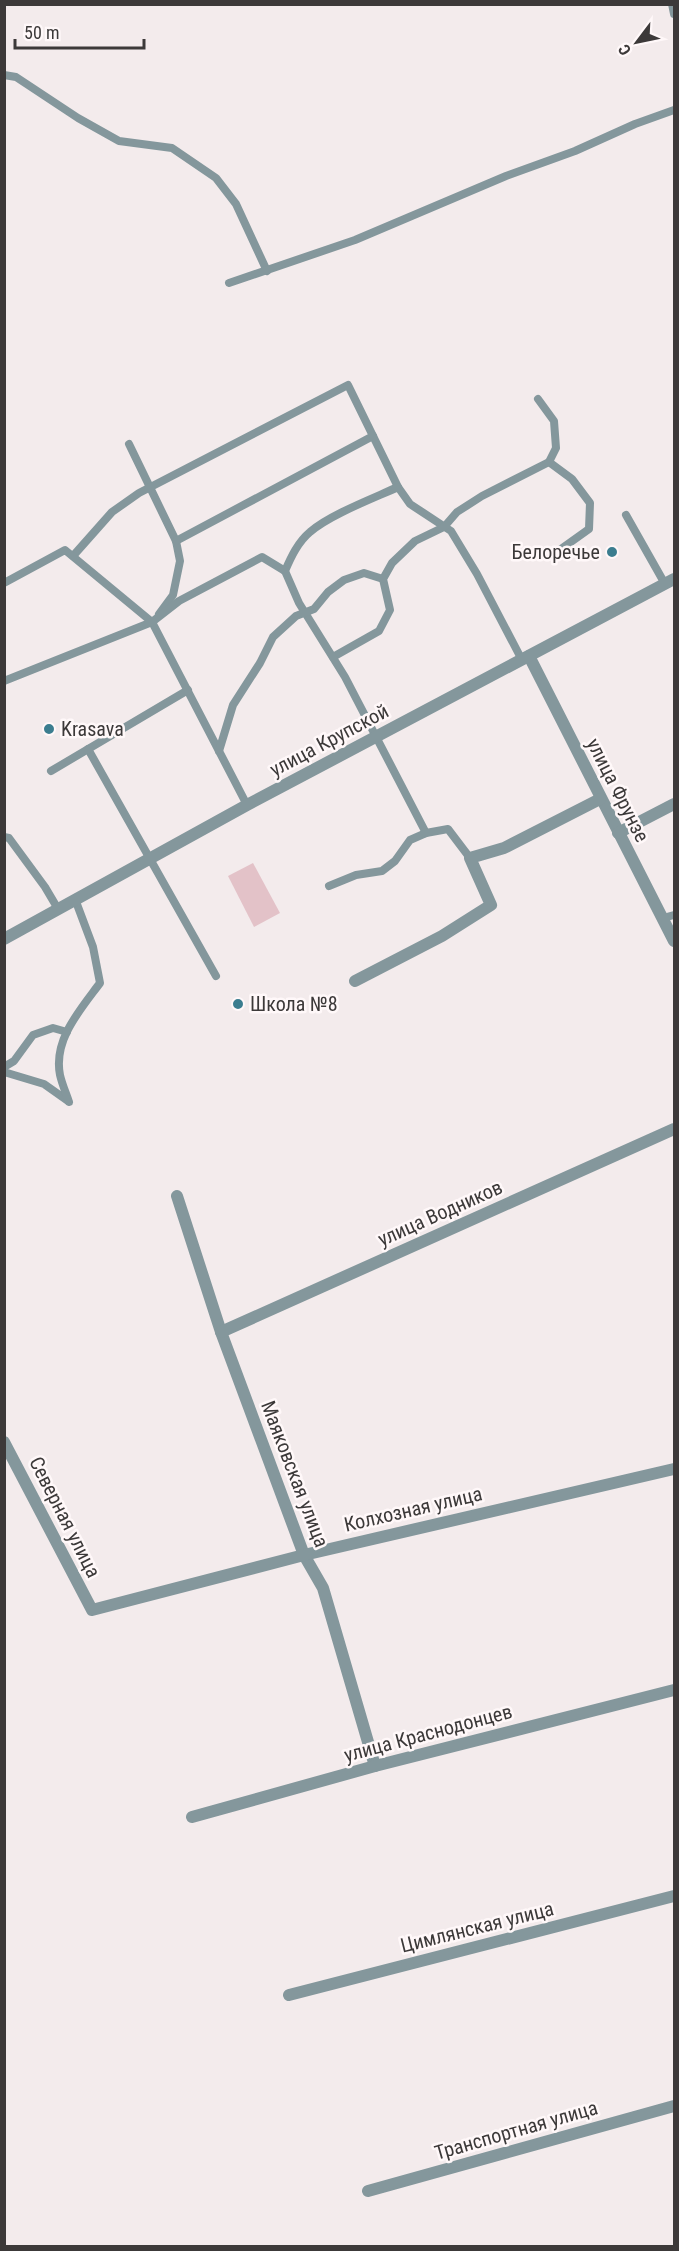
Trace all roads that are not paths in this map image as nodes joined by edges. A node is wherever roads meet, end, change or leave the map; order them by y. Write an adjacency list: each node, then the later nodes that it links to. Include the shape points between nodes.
1 (672, 4): 2 (lane)
2 (675, 14)
3 (4, 75): 5 (lane, via 16,77 119,141 172,148 216,178 236,204)
4 (675, 111): 5 (lane, via 355,240)
5 (267, 271): 6 (lane)
6 (229, 284)
7 (538, 399): 10 (lane, via 554,421 556,448)
8 (373, 436): 11 (lane); 12 (lane, via 348,385); 15 (lane)
9 (129, 444): 12 (lane)
10 (549, 462): 14 (lane, via 482,496); 16 (lane, via 572,479 590,503 589,529)
11 (398, 487): 14 (lane, via 410,504); 18 (lane, via 310,532)
12 (149, 488): 15 (lane); 17 (lane, via 112,512)
13 (626, 515): 20 (lane)
14 (444, 526): 19 (lane, via 415,541 392,563); 25 (lane, via 451,531)
15 (176, 541): 23 (lane, via 180,561 173,595)
16 (561, 549)
17 (73, 556): 21 (lane, via 65,550); 23 (lane)
18 (285, 571): 22 (lane); 23 (lane, via 262,557 179,601)
19 (383, 579): 22 (lane, via 364,573 344,580 314,609); 24 (lane, via 390,610 380,631)
20 (670, 581): 25 (street, улица Крупской)
21 (4, 584)
22 (305, 612): 24 (lane); 30 (lane, via 273,637 233,705)
23 (152, 622): 26 (lane); 27 (lane)
24 (333, 657): 28 (lane)
25 (525, 658): 28 (street, улица Крупской); 32 (street, улица Фрунзе)
26 (4, 681)
27 (188, 690): 29 (lane); 30 (lane)
28 (375, 738): 34 (street, улица Крупской); 35 (lane)
29 (88, 749): 31 (lane); 38 (lane)
30 (219, 751): 34 (lane)
31 (51, 771)
32 (600, 799): 36 (street, улица Фрунзе); 39 (street, via 504,848)
33 (675, 804): 36 (street)
34 (248, 805): 38 (street, улица Крупской)
35 (426, 833): 39 (lane, via 447,829); 40 (lane, via 410,840 382,871 356,875)
36 (618, 833): 43 (street, улица Фрунзе)
37 (6, 838): 42 (lane)
38 (150, 858): 41 (street, улица Крупской); 46 (lane)
39 (470, 858): 47 (street, via 491,905 442,936)
40 (329, 886)
41 (75, 899): 42 (street, улица Крупской); 48 (lane, via 93,947 100,983)
42 (58, 909): 44 (street, улица Крупской)
43 (669, 916): 45 (street, улица Фрунзе)
44 (4, 939)
45 (675, 941)
46 (216, 976)
47 (355, 981)
48 (67, 1032): 49 (lane, via 54,1028 33,1035 14,1061); 50 (lane, via 61,1043 59,1074 69,1102 44,1084)
49 (4, 1067)
50 (4, 1072)
51 (675, 1129): 53 (street, улица Водников)
52 (177, 1196): 53 (street, Маяковская улица)
53 (221, 1332): 56 (street, Маяковская улица)
54 (4, 1442): 57 (street, Северная улица)
55 (675, 1469): 56 (street, Колхозная улица)
56 (304, 1555): 57 (street, Колхозная улица); 59 (street, Маяковская улица, via 323,1588)
57 (92, 1610)
58 (675, 1690): 59 (street, улица Краснодонцев)
59 (375, 1766): 60 (street, улица Краснодонцев)
60 (192, 1817)
61 (675, 1896): 62 (street, Цимлянская улица)
62 (289, 1995)
63 (675, 2106): 64 (street, Транспортная улица)
64 (368, 2191)

